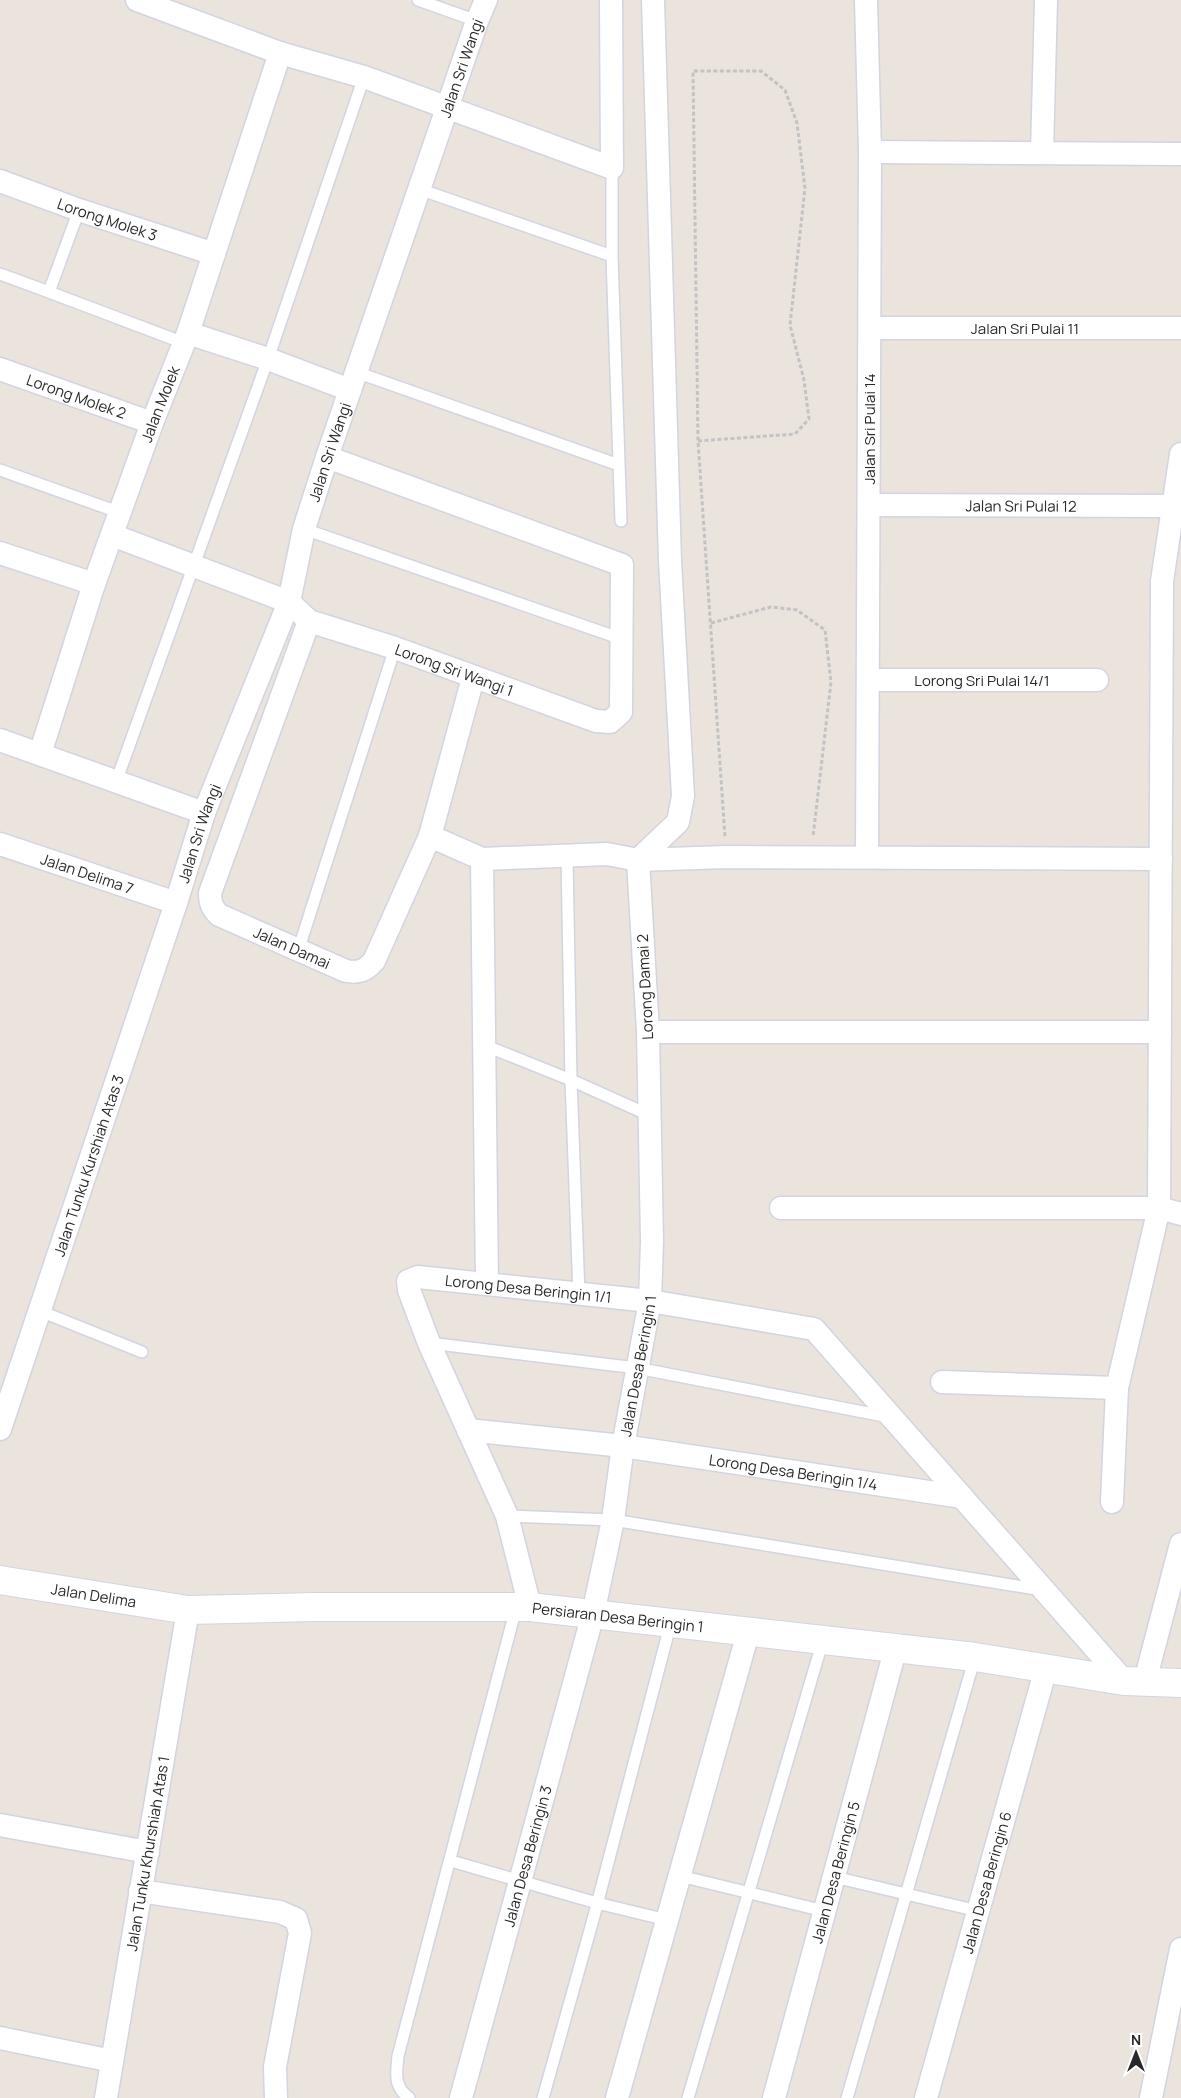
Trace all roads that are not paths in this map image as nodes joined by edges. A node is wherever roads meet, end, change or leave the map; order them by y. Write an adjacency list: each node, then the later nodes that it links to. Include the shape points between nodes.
1 (137, 0): 9 (street)
2 (418, 0): 8 (lane)
3 (486, 0): 8 (street, Jalan Sri Wangi)
4 (611, 0): 15 (street)
5 (653, 0): 61 (street, via 670,561 683,796 678,822)
6 (866, 0): 12 (street, Jalan Sri Pulai 14)
7 (1046, 0): 13 (street)
8 (477, 21): 11 (street, Jalan Sri Wangi)
9 (280, 53): 10 (street); 19 (street, Jalan Molek)
10 (364, 77): 11 (street); 26 (lane)
11 (449, 107): 15 (street); 17 (street, Jalan Sri Wangi)
12 (870, 152): 13 (street); 23 (street, Jalan Sri Pulai 14)
13 (1042, 153): 14 (street)
14 (1181, 154)
15 (612, 168): 20 (lane)
16 (0, 181): 18 (street, Lorong Molek 3)
17 (419, 189): 20 (lane); 28 (street, Jalan Sri Wangi)
18 (79, 210): 19 (street, Lorong Molek 3); 22 (lane)
19 (214, 254): 25 (street, Jalan Molek)
20 (612, 256): 32 (lane)
21 (0, 274): 22 (lane)
22 (49, 292): 25 (lane)
23 (870, 328): 24 (street, Jalan Sri Pulai 11); 34 (street, Jalan Sri Pulai 14)
24 (1181, 328)
25 (186, 338): 26 (street); 29 (street, Jalan Molek)
26 (268, 358): 28 (street); 41 (lane)
27 (0, 369): 29 (street, Lorong Molek 2)
28 (353, 381): 31 (street, Jalan Sri Wangi); 32 (lane)
29 (152, 423): 36 (street, Jalan Molek)
30 (1181, 454): 35 (street)
31 (327, 457): 38 (street, Jalan Sri Wangi); 45 (street, via 622,565)
32 (619, 465): 37 (lane)
33 (0, 470): 36 (lane)
34 (869, 505): 35 (street, Jalan Sri Pulai 12); 48 (street, Jalan Sri Pulai 14)
35 (1173, 506): 50 (street, via 1162,582)
36 (121, 513): 39 (street, Jalan Molek)
37 (620, 520)
38 (304, 528): 43 (street, Jalan Sri Wangi); 45 (lane)
39 (112, 535): 41 (street); 42 (street, Jalan Molek)
40 (0, 553): 42 (street)
41 (194, 564): 43 (street); 53 (lane)
42 (94, 584): 52 (street, Jalan Molek)
43 (289, 602): 44 (street, Lorong Sri Wangi 1); 54 (street, Jalan Sri Wangi)
44 (308, 621): 46 (street, Lorong Sri Wangi 1); 63 (street, Jalan Damai, via 210,893 210,902 219,915)
45 (622, 640): 47 (street, Lorong Sri Wangi 1, via 620,712 610,722 596,721)
46 (395, 648): 47 (street, Lorong Sri Wangi 1); 63 (lane)
47 (473, 678): 55 (street, Jalan Damai)
48 (868, 680): 49 (street, Lorong Sri Pulai 14/1); 58 (street, Jalan Sri Pulai 14)
49 (1097, 680)
50 (1172, 722): 59 (street)
51 (0, 740): 52 (street)
52 (40, 754): 53 (street)
53 (116, 782): 54 (street)
54 (204, 813): 62 (street, Jalan Sri Wangi)
55 (430, 836): 60 (street); 63 (street, Jalan Damai, via 374,961 367,969 357,973 346,971)
56 (0, 844): 62 (street, Jalan Delima 7)
57 (567, 857): 60 (street); 61 (street, via 607,854); 67 (lane)
58 (867, 857): 59 (street); 61 (street)
59 (1161, 858): 65 (street)
60 (482, 859): 66 (street)
61 (638, 860): 64 (street, Lorong Damai 2)
62 (176, 903): 75 (street, Jalan Tunku Kurshiah Atas 3)
63 (298, 951)
64 (648, 1032): 65 (street); 68 (street, Lorong Damai 2)
65 (1160, 1032): 70 (street)
66 (484, 1045): 67 (lane); 72 (street)
67 (571, 1080): 68 (lane); 73 (lane)
68 (649, 1115): 74 (street, Jalan Desa Beringin 1)
69 (781, 1208): 70 (street)
70 (1160, 1208): 71 (street); 80 (street)
71 (1181, 1214)
72 (487, 1284): 73 (street, Lorong Desa Beringin 1/1); 76 (street, Lorong Desa Beringin 1/1, via 418,1278 408,1281)
73 (578, 1294): 74 (street, Lorong Desa Beringin 1/1)
74 (650, 1301): 78 (street, Jalan Desa Beringin 1); 81 (street, Lorong Desa Beringin 1/1, via 814,1329)
75 (40, 1311): 77 (lane); 82 (street, Jalan Tunku Kurshiah Atas 3)
76 (429, 1342): 78 (lane); 83 (street)
77 (142, 1352)
78 (636, 1368): 81 (lane); 84 (street, Jalan Desa Beringin 1)
79 (942, 1382): 80 (street)
80 (1117, 1388): 86 (street)
81 (892, 1418): 85 (street, Lorong Desa Beringin 1/1)
82 (0, 1429)
83 (468, 1430): 84 (street, Lorong Desa Beringin 1/4); 87 (street)
84 (623, 1446): 85 (street, Lorong Desa Beringin 1/4); 88 (street, Jalan Desa Beringin 1)
85 (962, 1497): 91 (street, Lorong Desa Beringin 1/1)
86 (1112, 1502)
87 (507, 1516): 88 (lane); 92 (street)
88 (613, 1520): 91 (lane); 94 (street, Jalan Desa Beringin 1)
89 (1181, 1544): 101 (street)
90 (0, 1580): 93 (main road, Jalan Delima)
91 (1044, 1591): 101 (street, Lorong Desa Beringin 1/1)
92 (524, 1607): 93 (main road, Persiaran Desa Beringin 1); 94 (main road, Persiaran Desa Beringin 1); 105 (lane)
93 (188, 1610): 104 (street, Jalan Tunku Khurshiah Atas 1)
94 (593, 1614): 95 (main road, Persiaran Desa Beringin 1); 108 (street, Jalan Desa Beringin 3)
95 (670, 1622): 96 (main road, Persiaran Desa Beringin 1); 112 (lane)
96 (748, 1633): 97 (main road, Persiaran Desa Beringin 1); 106 (street)
97 (824, 1640): 98 (main road, Persiaran Desa Beringin 1); 110 (lane)
98 (896, 1647): 99 (main road, Persiaran Desa Beringin 1); 107 (street, Jalan Desa Beringin 5)
99 (975, 1657): 100 (main road, Persiaran Desa Beringin 1); 111 (lane)
100 (1046, 1668): 101 (main road, Persiaran Desa Beringin 1); 114 (street, Jalan Desa Beringin 6)
101 (1135, 1681): 102 (main road, Persiaran Desa Beringin 1)
102 (1181, 1683)
103 (0, 1825): 104 (street)
104 (148, 1852): 109 (street, Jalan Tunku Khurshiah Atas 1)
105 (451, 1861): 108 (lane); 122 (lane, via 398,2056 395,2078 401,2092)
106 (680, 1876): 110 (lane); 115 (street)
107 (834, 1877): 111 (lane); 113 (street, Jalan Desa Beringin 5)
108 (520, 1879): 112 (lane); 123 (street, Jalan Desa Beringin 3)
109 (140, 1891): 119 (street, Jalan Tunku Khurshiah Atas 1); 121 (street, via 280,1912 296,1919 300,1933 275,2067)
110 (749, 1892): 113 (lane); 126 (lane)
111 (906, 1895): 114 (lane); 128 (lane)
112 (597, 1903): 115 (lane); 124 (lane)
113 (824, 1911): 127 (street, Jalan Desa Beringin 5)
114 (978, 1911): 129 (street, Jalan Desa Beringin 6)
115 (667, 1920): 125 (street)
116 (1181, 1949): 117 (street)
117 (1173, 2025): 130 (street)
118 (0, 2038): 119 (street)
119 (112, 2061): 120 (street, Jalan Tunku Khurshiah Atas 1)
120 (106, 2098)
121 (276, 2098)
122 (409, 2098)
123 (461, 2098)
124 (543, 2098)
125 (617, 2098)
126 (688, 2098)
127 (774, 2098)
128 (847, 2098)
129 (926, 2098)
130 (1150, 2098)

